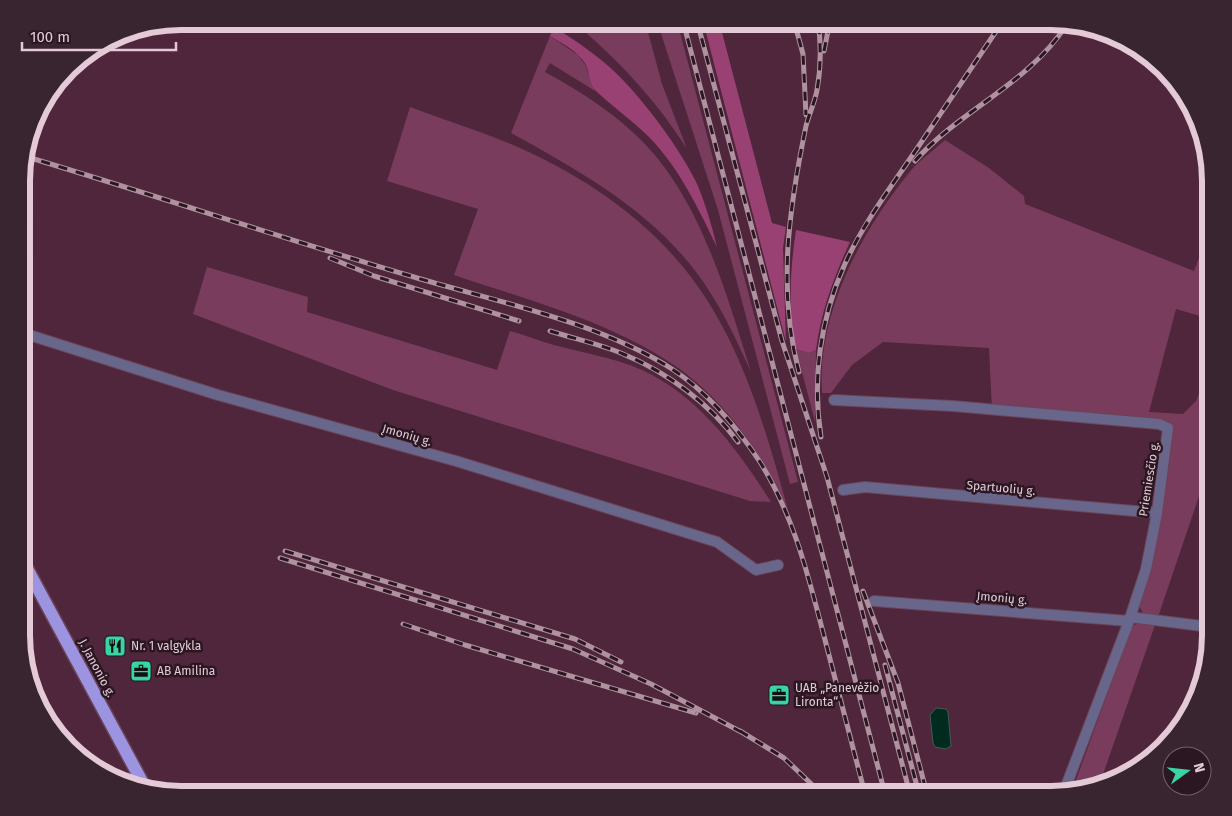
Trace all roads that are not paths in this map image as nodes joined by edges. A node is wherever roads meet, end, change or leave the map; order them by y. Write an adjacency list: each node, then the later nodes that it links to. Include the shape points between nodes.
1 (30, 335): 5 (street, Įmonių g., via 218,395 456,461 717,542 756,570)
2 (834, 400): 4 (street, Priemiesčio g., via 953,406 1160,424 1168,428 1168,437)
3 (843, 490): 4 (street, Spartuolių g., via 865,487)
4 (1157, 513): 8 (street, Priemiesčio g., via 1146,569)
5 (778, 565)
6 (30, 574): 10 (main road, J. Janonio g.)
7 (874, 601): 8 (street, Įmonių g.)
8 (1129, 619): 9 (street, Įmonių g.); 11 (street, Priemiesčio g.)
9 (1202, 626)
10 (142, 781)
11 (1066, 785)

